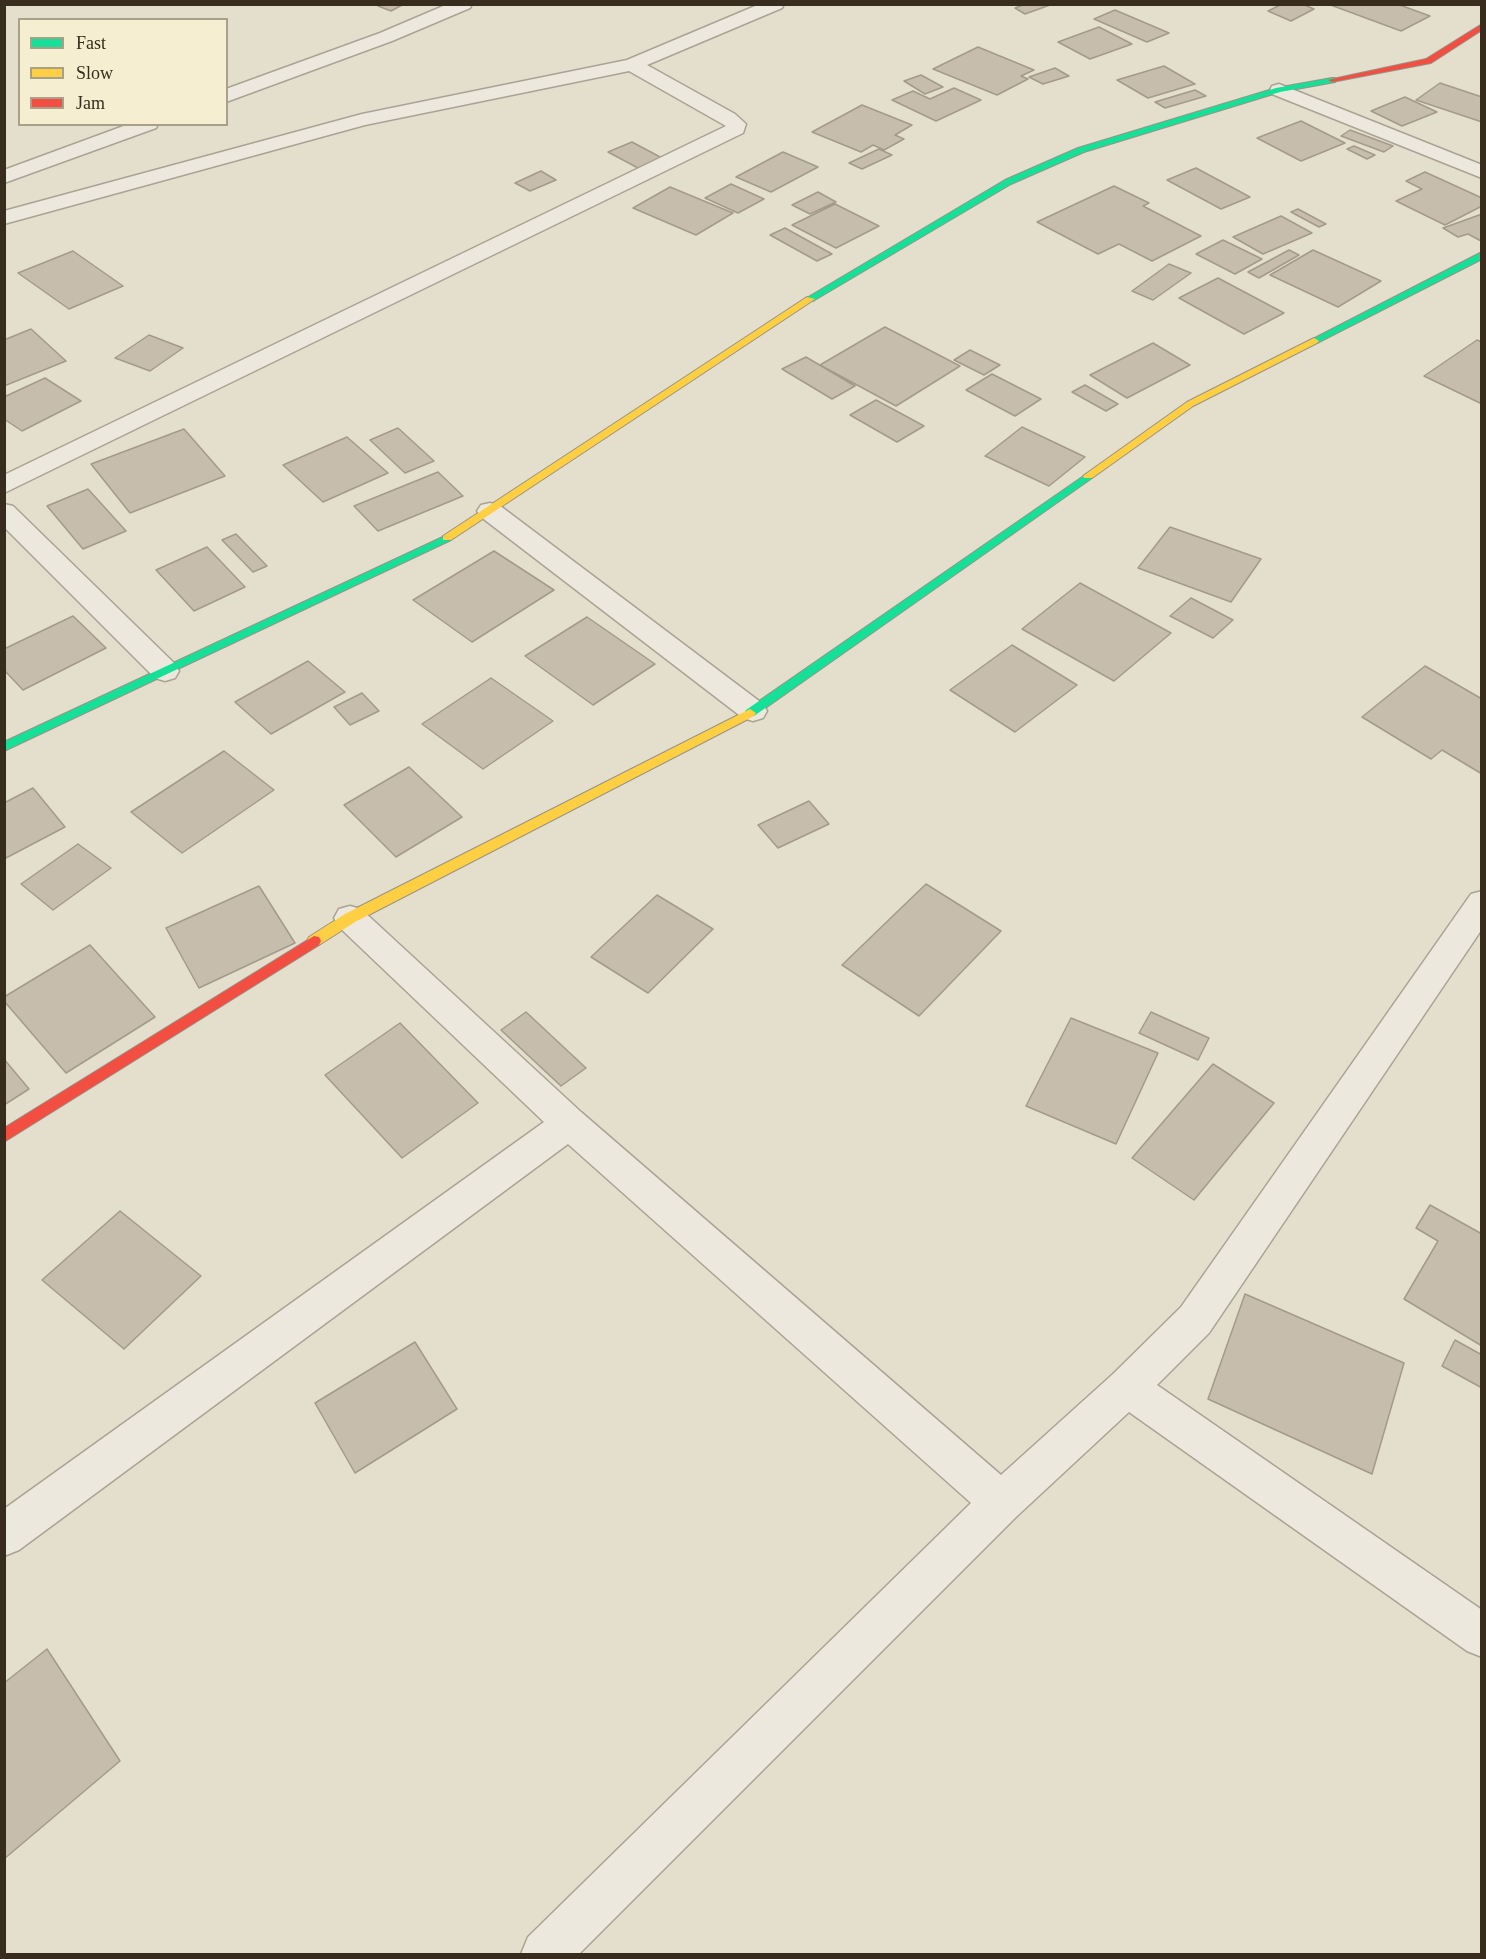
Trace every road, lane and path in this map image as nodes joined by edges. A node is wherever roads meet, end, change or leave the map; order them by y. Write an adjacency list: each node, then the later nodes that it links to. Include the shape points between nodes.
1 (464, 4): 6 (street)
2 (776, 4): 4 (street)
3 (1482, 26): 5 (street, via 1428,61)
4 (632, 65): 10 (street, via 362,120); 12 (street, via 728,118 736,129)
5 (1279, 90): 8 (street); 13 (street, via 1081,150 1008,182 813,297)
6 (228, 95)
7 (144, 126): 9 (street)
8 (1482, 172)
9 (4, 177)
10 (4, 218)
11 (1482, 255): 16 (street, via 1190,404)
12 (4, 485)
13 (490, 511): 15 (street, via 451,536); 16 (street)
14 (4, 512): 15 (street)
15 (165, 671): 17 (street)
16 (753, 711): 19 (street)
17 (4, 747)
18 (1482, 903): 22 (street, via 1195,1320)
19 (350, 918): 20 (street); 21 (street)
20 (569, 1123): 23 (street); 24 (street)
21 (4, 1136)
22 (1127, 1387): 23 (street); 25 (street)
23 (1001, 1502): 26 (street)
24 (4, 1535)
25 (1482, 1636)
26 (544, 1954)

